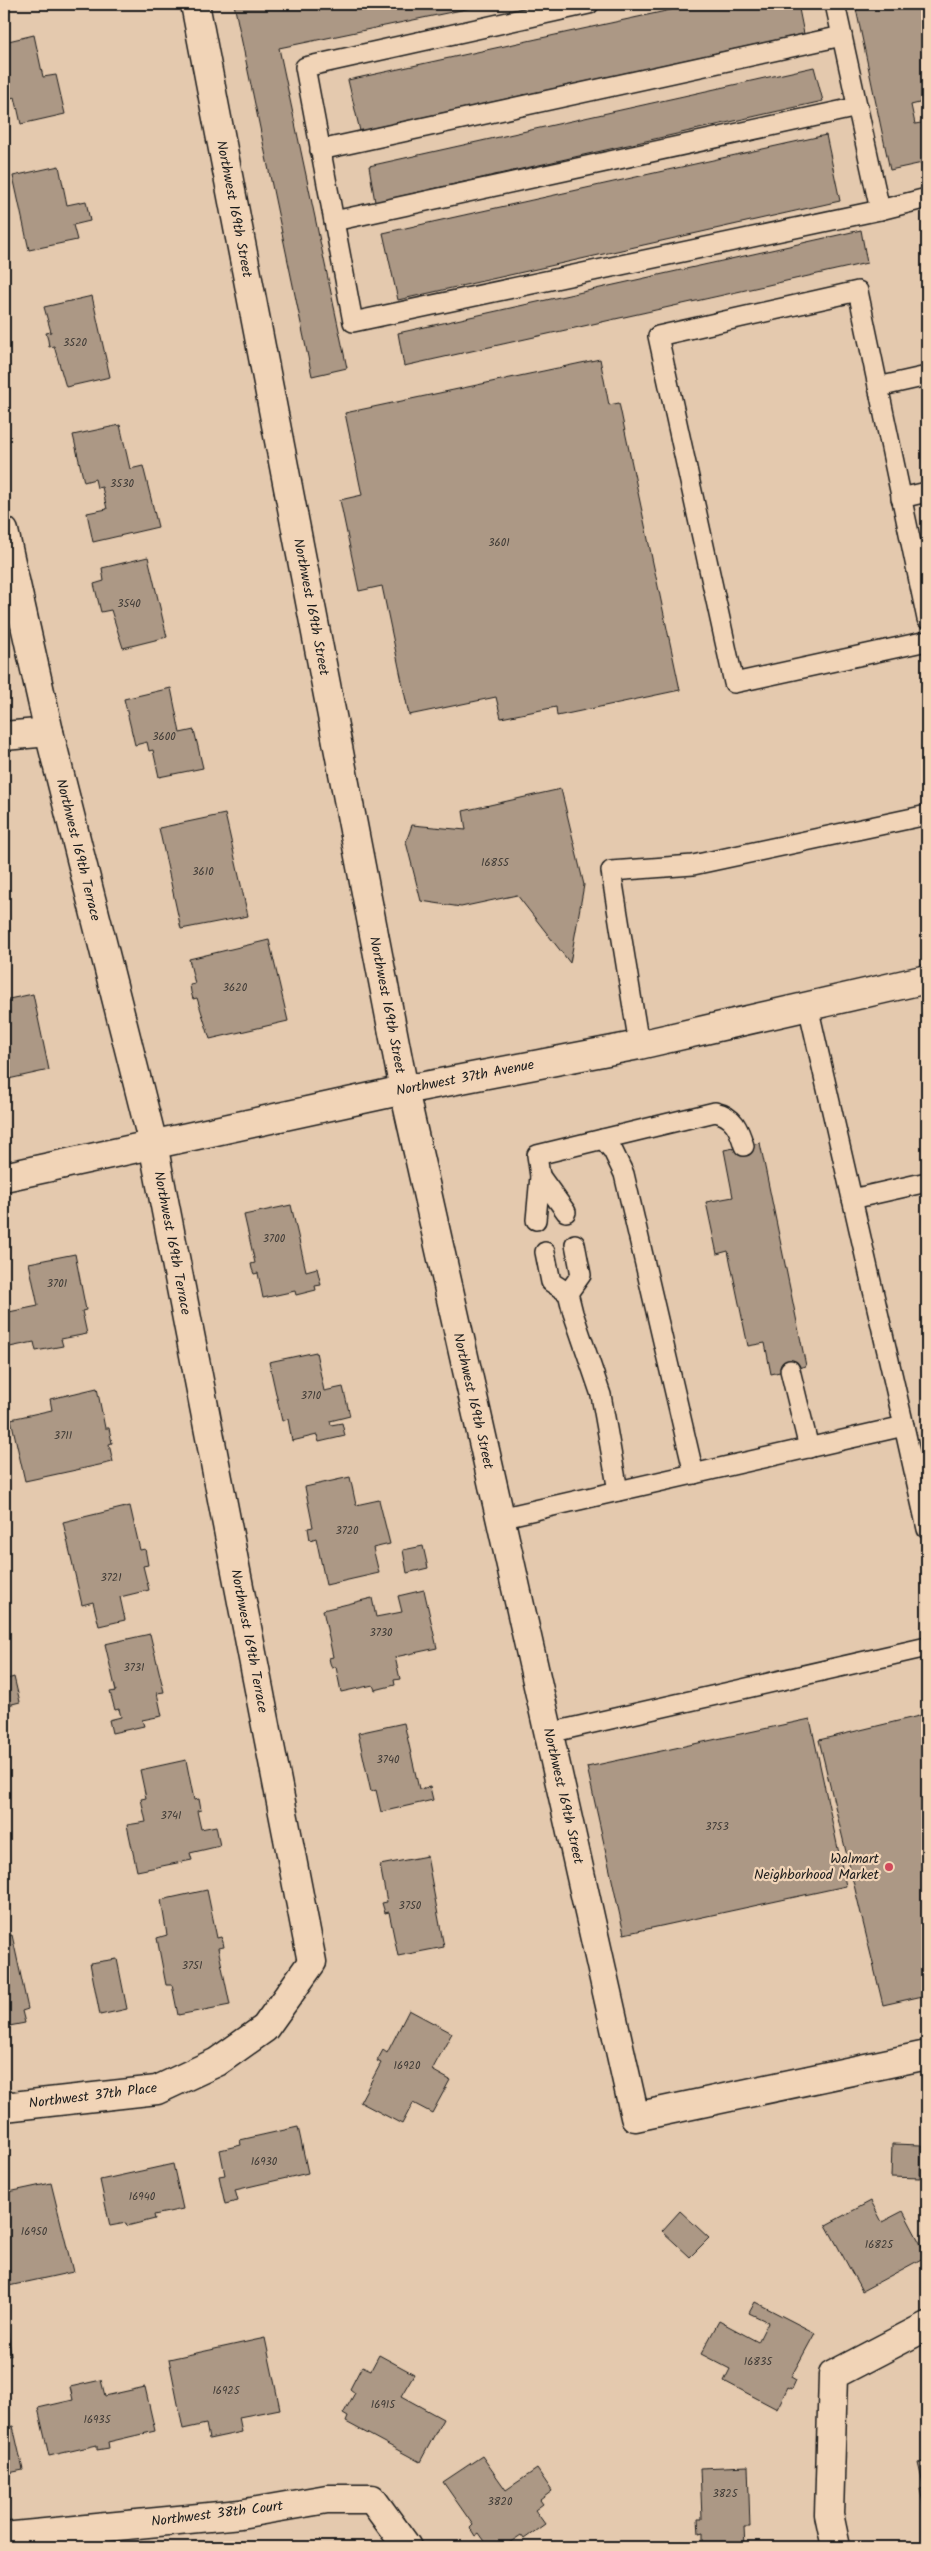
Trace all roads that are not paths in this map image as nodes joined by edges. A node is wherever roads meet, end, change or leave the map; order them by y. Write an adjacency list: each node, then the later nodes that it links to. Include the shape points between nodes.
1 (195, 4): 23 (street, Northwest 169th Street)
2 (589, 4): 6 (lane, via 305,67)
3 (835, 4): 4 (lane)
4 (842, 36): 5 (lane); 6 (lane)
5 (858, 107): 8 (lane); 9 (lane)
6 (320, 150): 9 (lane)
7 (927, 198): 8 (lane)
8 (880, 210): 9 (lane, via 353,322)
9 (334, 221)
10 (927, 376): 11 (lane)
11 (878, 387): 13 (lane); 16 (lane, via 858,291 658,336 734,683)
12 (927, 492): 13 (lane)
13 (902, 498): 15 (lane)
14 (4, 531): 17 (street, Northwest 169th Terrace)
15 (926, 609)
16 (927, 641)
17 (49, 732): 18 (street); 25 (street, Northwest 169th Terrace)
18 (4, 736)
19 (927, 815): 22 (lane, via 692,865 611,871)
20 (927, 979): 21 (street, Northwest 37th Avenue)
21 (808, 1006): 22 (street, Northwest 37th Avenue); 30 (lane)
22 (639, 1045): 23 (street, Northwest 37th Avenue)
23 (404, 1090): 25 (street, Northwest 37th Avenue); 41 (street, Northwest 169th Street)
24 (603, 1139): 26 (lane, via 715,1112 732,1120 740,1131); 27 (lane, via 537,1155); 39 (lane, via 624,1174)
25 (153, 1144): 28 (street, Northwest 37th Avenue); 45 (street, Northwest 169th Terrace)
26 (744, 1146)
27 (540, 1176): 31 (lane); 32 (lane)
28 (4, 1177)
29 (927, 1182): 30 (lane)
30 (852, 1199): 37 (lane)
31 (566, 1212)
32 (536, 1220)
33 (575, 1244): 35 (lane, via 581,1275)
34 (545, 1252): 35 (lane, via 551,1282)
35 (568, 1293): 40 (lane, via 601,1395)
36 (790, 1370): 38 (lane)
37 (904, 1426): 38 (lane); 42 (lane)
38 (809, 1448): 39 (lane)
39 (694, 1474): 40 (lane)
40 (618, 1491): 41 (lane)
41 (500, 1518): 44 (street, Northwest 169th Street)
42 (927, 1529)
43 (927, 1647): 44 (lane)
44 (549, 1733): 46 (street, Northwest 169th Street, via 635,2117)
45 (312, 1962): 47 (street, Northwest 37th Place, via 265,2028 216,2062 183,2078 157,2090)
46 (927, 2055)
47 (4, 2107)
48 (927, 2326): 51 (street, via 833,2375 829,2514)
49 (4, 2537): 50 (street, Northwest 38th Court, via 240,2514 327,2499 372,2500)
50 (407, 2547)
51 (836, 2547)

